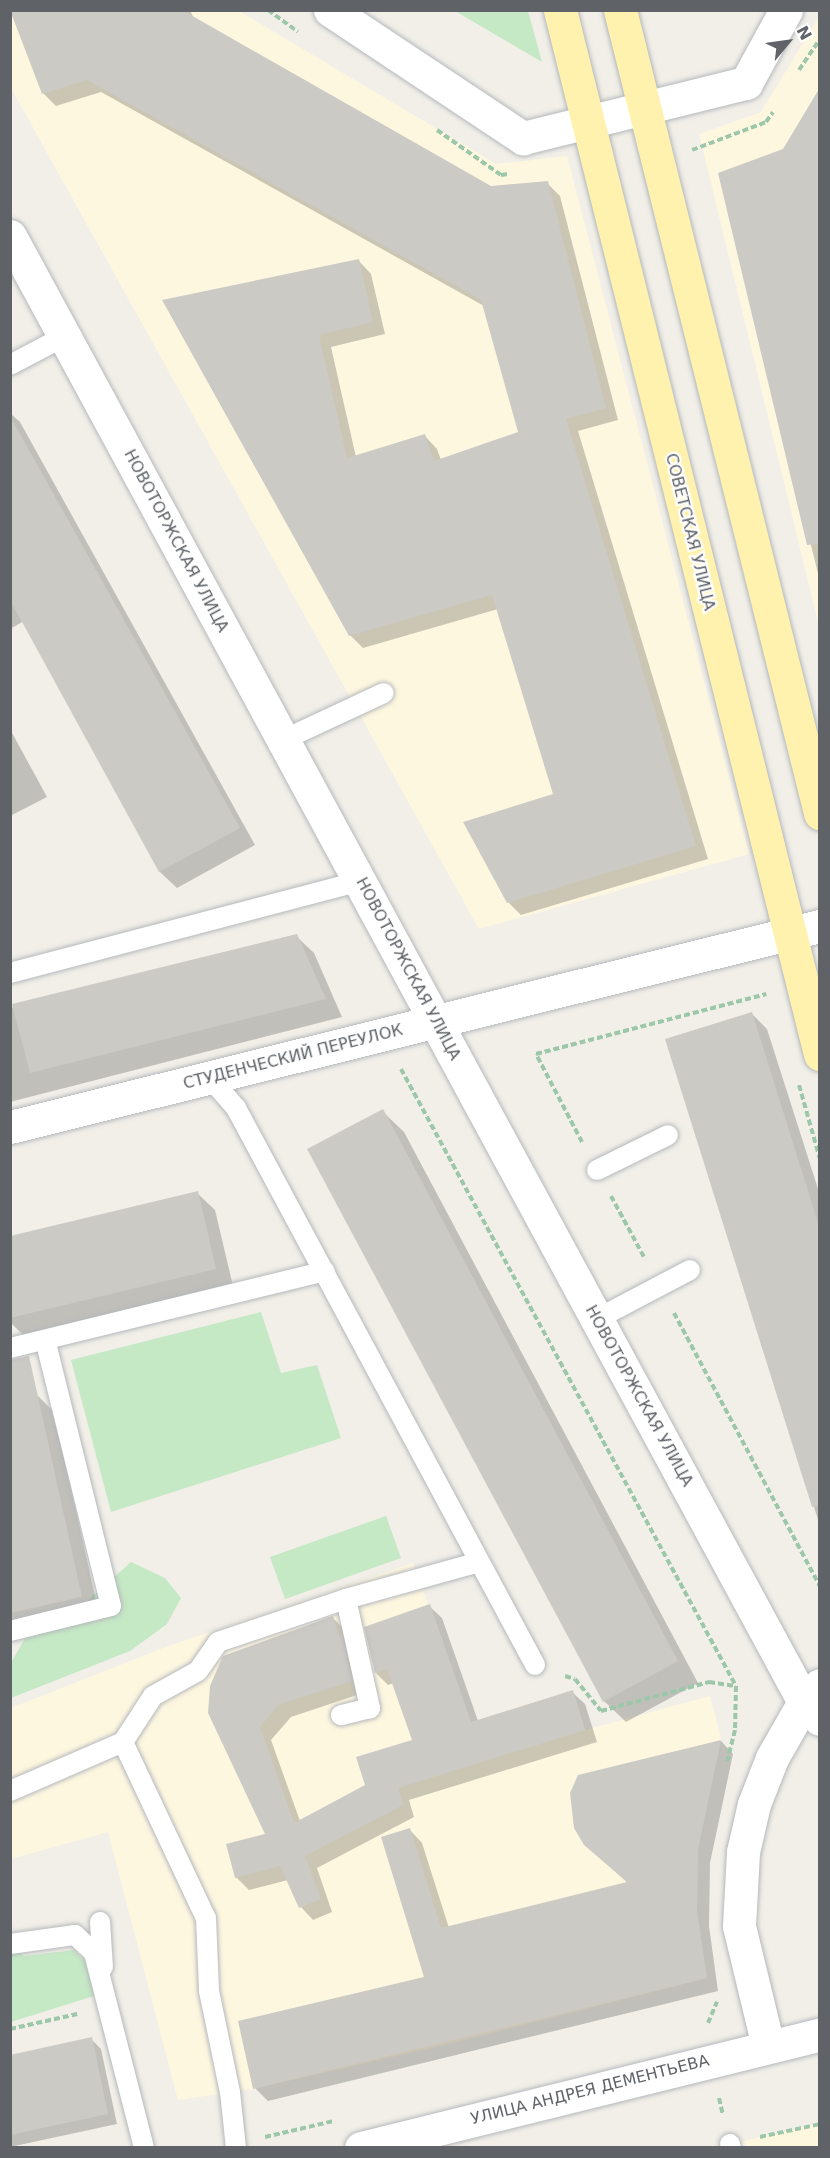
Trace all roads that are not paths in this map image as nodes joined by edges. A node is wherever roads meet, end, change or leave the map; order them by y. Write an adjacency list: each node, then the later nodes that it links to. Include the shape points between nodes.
1 (330, 10): 6 (street, via 523,138)
2 (560, 10): 6 (main road, СОВЕТСКАЯ УЛИЦА)
3 (620, 10): 5 (main road)
4 (786, 10): 5 (street, via 746,83)
5 (644, 109): 6 (street); 12 (main road)
6 (588, 122): 14 (main road, СОВЕТСКАЯ УЛИЦА)
7 (10, 236): 8 (street, НОВОТОРЖСКАЯ УЛИЦА)
8 (65, 336): 9 (lane); 11 (street, НОВОТОРЖСКАЯ УЛИЦА)
9 (10, 364)
10 (384, 693): 11 (lane)
11 (283, 740): 13 (street, НОВОТОРЖСКАЯ УЛИЦА)
12 (819, 813)
13 (360, 881): 15 (lane); 16 (street, НОВОТОРЖСКАЯ УЛИЦА)
14 (805, 930): 16 (street, СТУДЕНЧЕСКИЙ ПЕРЕУЛОК); 17 (main road, СОВЕТСКАЯ УЛИЦА)
15 (10, 973)
16 (436, 1021): 18 (street, СТУДЕНЧЕСКИЙ ПЕРЕУЛОК); 24 (street, НОВОТОРЖСКАЯ УЛИЦА)
17 (819, 1054)
18 (209, 1077): 19 (street, СТУДЕНЧЕСКИЙ ПЕРЕУЛОК); 23 (lane, via 236,1108)
19 (10, 1127)
20 (668, 1136): 21 (lane)
21 (597, 1170)
22 (690, 1270): 24 (lane)
23 (325, 1271): 25 (lane); 27 (lane)
24 (597, 1319): 31 (street, НОВОТОРЖСКАЯ УЛИЦА)
25 (45, 1340): 26 (lane); 29 (lane, via 111,1606)
26 (10, 1348)
27 (480, 1562): 28 (lane); 30 (lane)
28 (346, 1599): 32 (lane, via 370,1708); 33 (lane, via 218,1642 198,1671 153,1696)
29 (10, 1631)
30 (534, 1665)
31 (816, 1704): 39 (street, via 762,1781 748,1828 740,1877 739,1926)
32 (341, 1714)
33 (123, 1742): 34 (lane); 40 (lane, via 206,1918 209,1990)
34 (10, 1791)
35 (100, 1922): 37 (lane)
36 (10, 1944): 37 (lane, via 75,1935 94,1953)
37 (106, 2003): 41 (lane)
38 (819, 2034): 39 (street, УЛИЦА АНДРЕЯ ДЕМЕНТЬЕВА)
39 (768, 2046): 42 (street, УЛИЦА АНДРЕЯ ДЕМЕНТЬЕВА)
40 (236, 2146)
41 (144, 2148)
42 (361, 2148)

